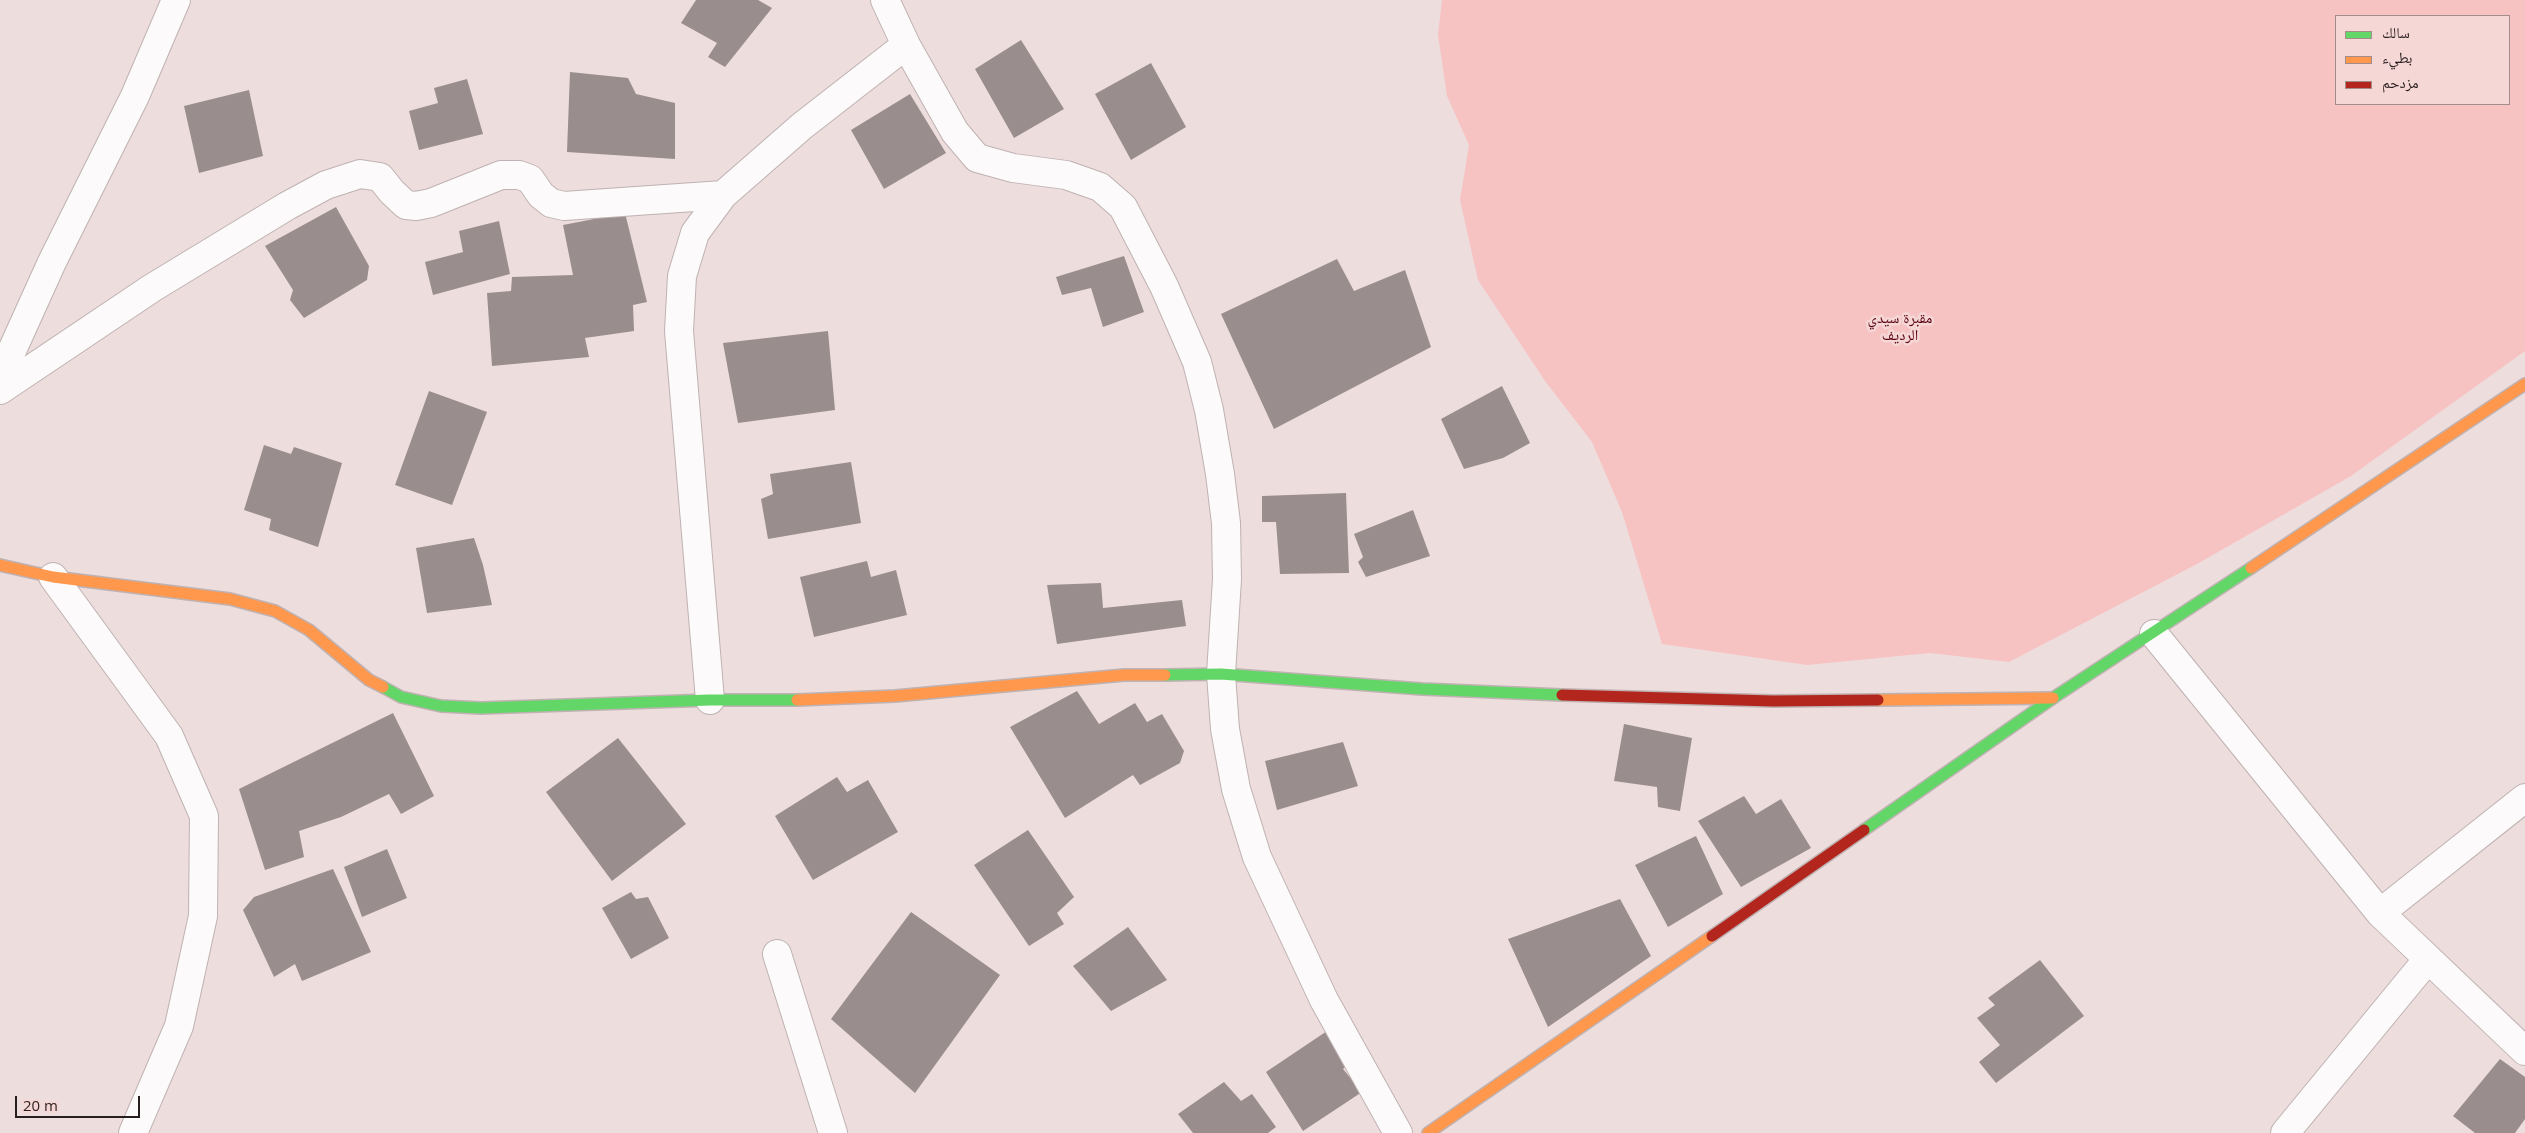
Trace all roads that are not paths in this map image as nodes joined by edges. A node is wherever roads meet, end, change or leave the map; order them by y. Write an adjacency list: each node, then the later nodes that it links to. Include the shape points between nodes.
1 (176, 0): 5 (street, via 135,96 52,262)
2 (885, 0): 3 (street)
3 (906, 44): 4 (street, via 802,126); 11 (street, via 955,132 977,158 1013,168 1066,175 1100,187 1123,207 1164,286 1197,362 1220,474 1226,523 1227,579)
4 (723, 195): 7 (street, via 564,206 551,204 530,179 501,175 416,206 406,205 380,177 360,174 326,185 288,206 152,288); 13 (street, via 695,232 682,276 679,331)
5 (0, 377)
6 (2525, 384): 10 (street)
7 (0, 390)
8 (0, 565): 9 (street)
9 (53, 577): 13 (street, via 230,600 275,610 309,630 369,680 402,697 441,706 481,708); 19 (street, via 170,736 204,816 203,916 179,1026)
10 (2154, 634): 12 (street); 15 (street)
11 (1221, 674): 12 (street, via 1422,689 1644,698 1782,701); 13 (street, via 1124,675 818,700); 21 (street, via 1225,729 1236,789 1257,857 1324,1000)
12 (2053, 698): 22 (street)
13 (710, 700)
14 (2525, 798): 15 (street)
15 (2380, 913): 17 (street)
16 (777, 954): 20 (street)
17 (2428, 959): 18 (street); 23 (street)
18 (2525, 1051)
19 (133, 1133)
20 (833, 1133)
21 (1398, 1133)
22 (1428, 1133)
23 (2285, 1133)

